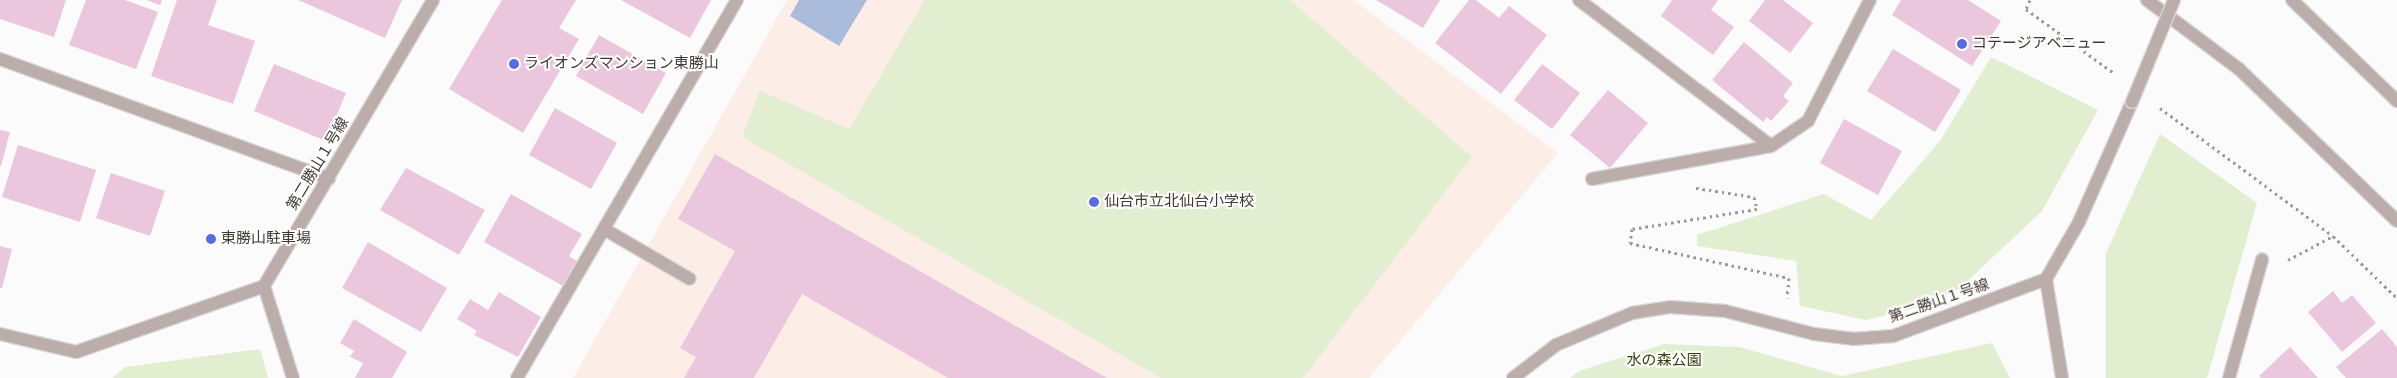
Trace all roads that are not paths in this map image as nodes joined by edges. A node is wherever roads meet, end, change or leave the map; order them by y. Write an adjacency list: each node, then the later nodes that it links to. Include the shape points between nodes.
1 (433, 0): 11 (street, 第二勝山１号線)
2 (737, 0): 14 (street)
3 (1579, 0): 10 (street)
4 (1870, 0): 10 (street, via 1808,121)
5 (2148, 0): 13 (street, via 2239,69)
6 (2174, 0): 17 (street, bridge, via 2079,222)
7 (2292, 0): 9 (street)
8 (0, 59): 11 (street)
9 (2397, 101)
10 (1771, 146): 12 (street)
11 (329, 179): 18 (street, 第二勝山１号線)
12 (1592, 179)
13 (2397, 221)
14 (604, 229): 16 (street); 21 (street)
15 (2262, 260): 24 (street)
16 (690, 279)
17 (2046, 279): 22 (street, 第二勝山１号線, via 1893,336 1853,339 1725,311 1670,307 1632,313 1556,345); 23 (street)
18 (264, 286): 19 (street, via 76,352); 20 (street)
19 (0, 334)
20 (293, 378)
21 (517, 378)
22 (1513, 378)
23 (2062, 378)
24 (2229, 378)

